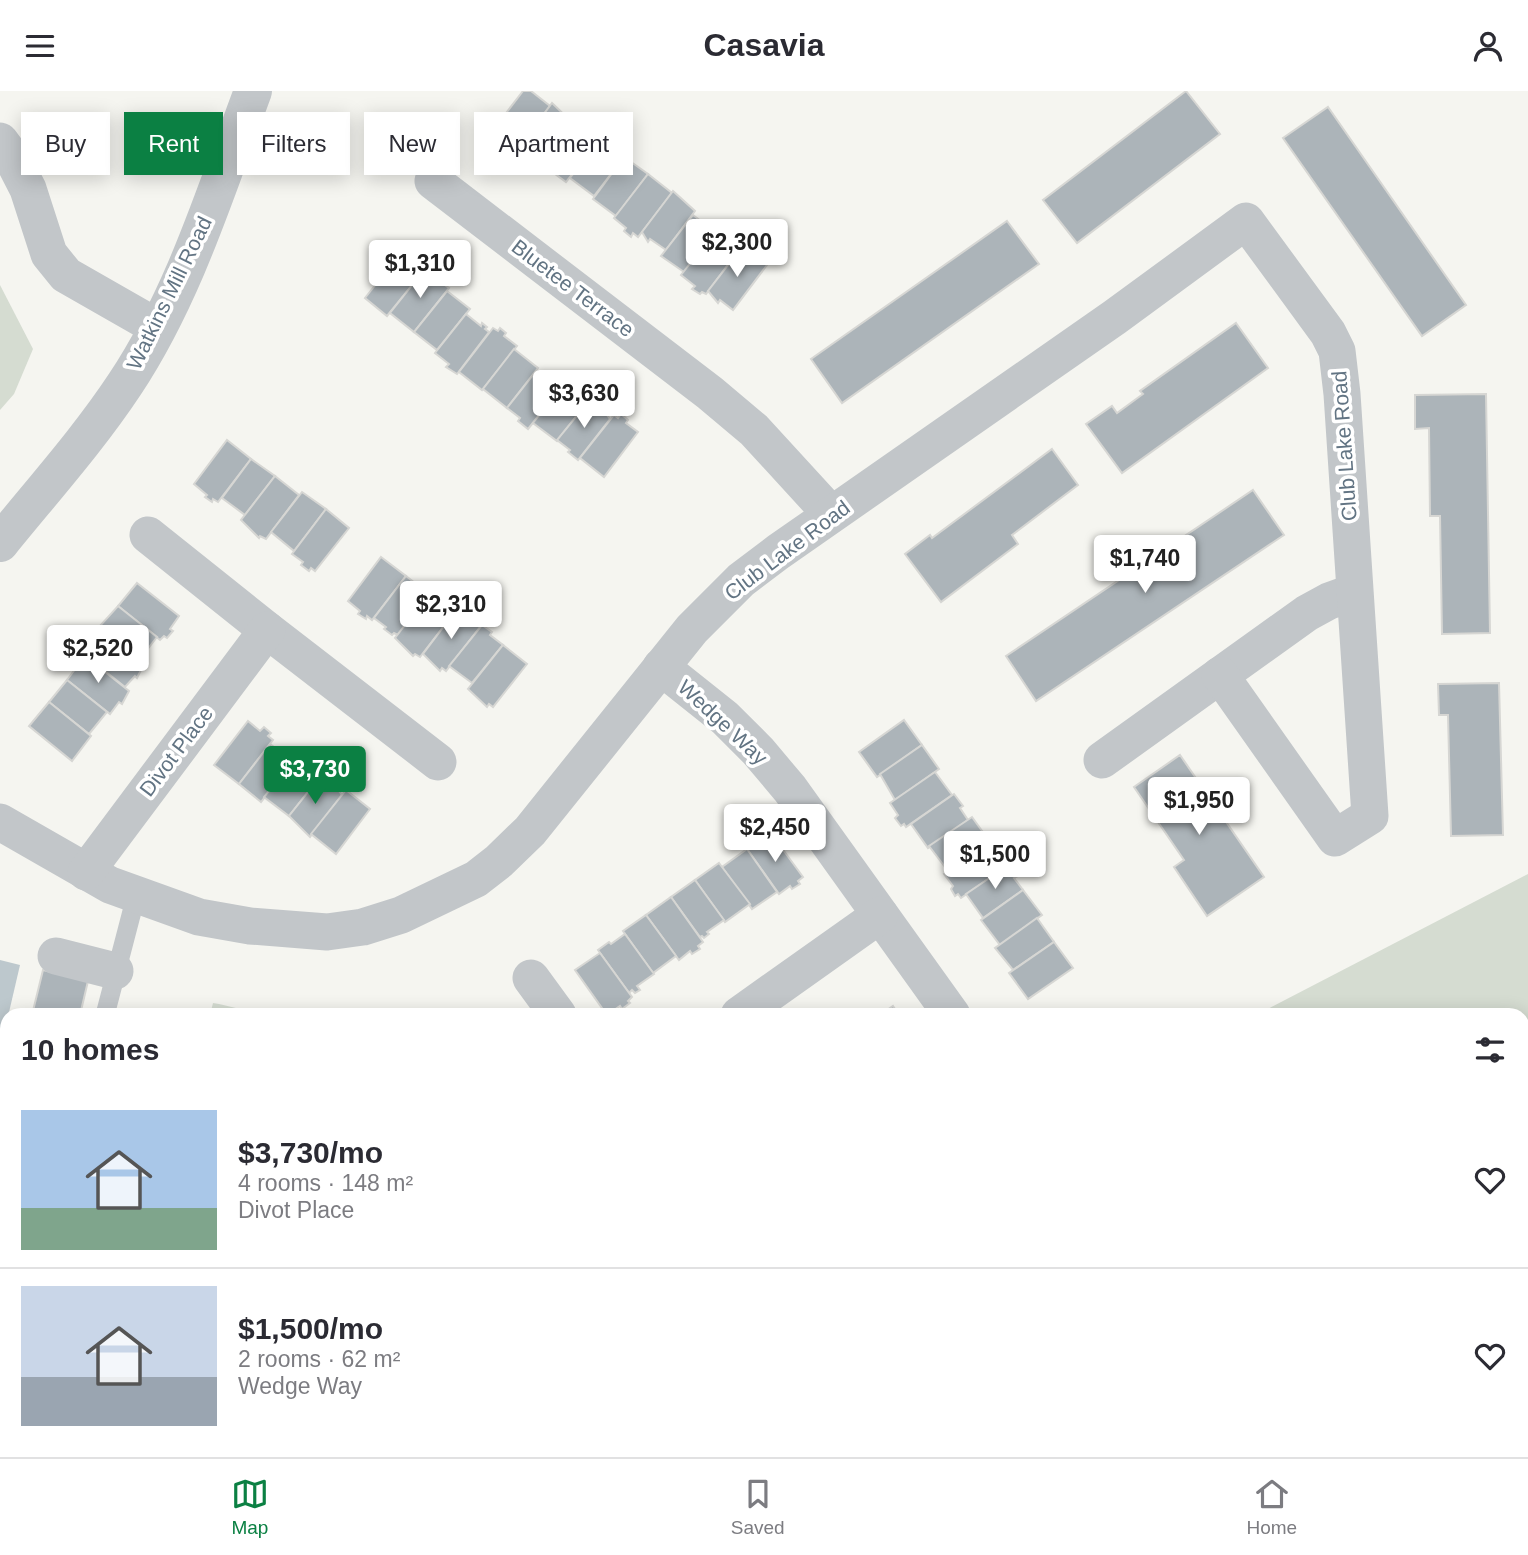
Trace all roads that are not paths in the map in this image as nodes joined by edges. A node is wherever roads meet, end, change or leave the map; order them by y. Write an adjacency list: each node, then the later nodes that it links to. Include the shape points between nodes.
1 (253, 91): 4 (street, Watkins Mill Road, via 213,200)
2 (0, 141): 4 (street, via 28,189 49,254 66,275)
3 (433, 181): 5 (street, Bluetee Terrace, via 710,393 754,430)
4 (157, 327): 7 (street, Watkins Mill Road, via 97,423)
5 (831, 514): 8 (street, Club Lake Road, via 1246,221 1337,351); 10 (street, Club Lake Road, via 741,580)
6 (148, 535): 9 (street)
7 (0, 543)
8 (1354, 591): 11 (street, via 1307,613); 11 (street, Club Lake Road, via 1370,816 1335,838)
9 (267, 630): 13 (street); 15 (street, Divot Place)
10 (662, 667): 16 (street, Club Lake Road, via 530,831 499,861 476,879 401,915 327,933 212,919); 17 (street, Wedge Way, via 758,751)
11 (1220, 675): 12 (street)
12 (1102, 760)
13 (438, 762)
14 (0, 822): 15 (street, Club Lake Road)
15 (86, 872): 16 (street, Club Lake Road)
16 (136, 895): 19 (lane)
17 (880, 915): 23 (street); 24 (street, Wedge Way)
18 (56, 956): 19 (street)
19 (115, 971): 21 (lane)
20 (531, 978): 22 (street)
21 (107, 1008)
22 (553, 1008)
23 (749, 1008)
24 (947, 1008)

